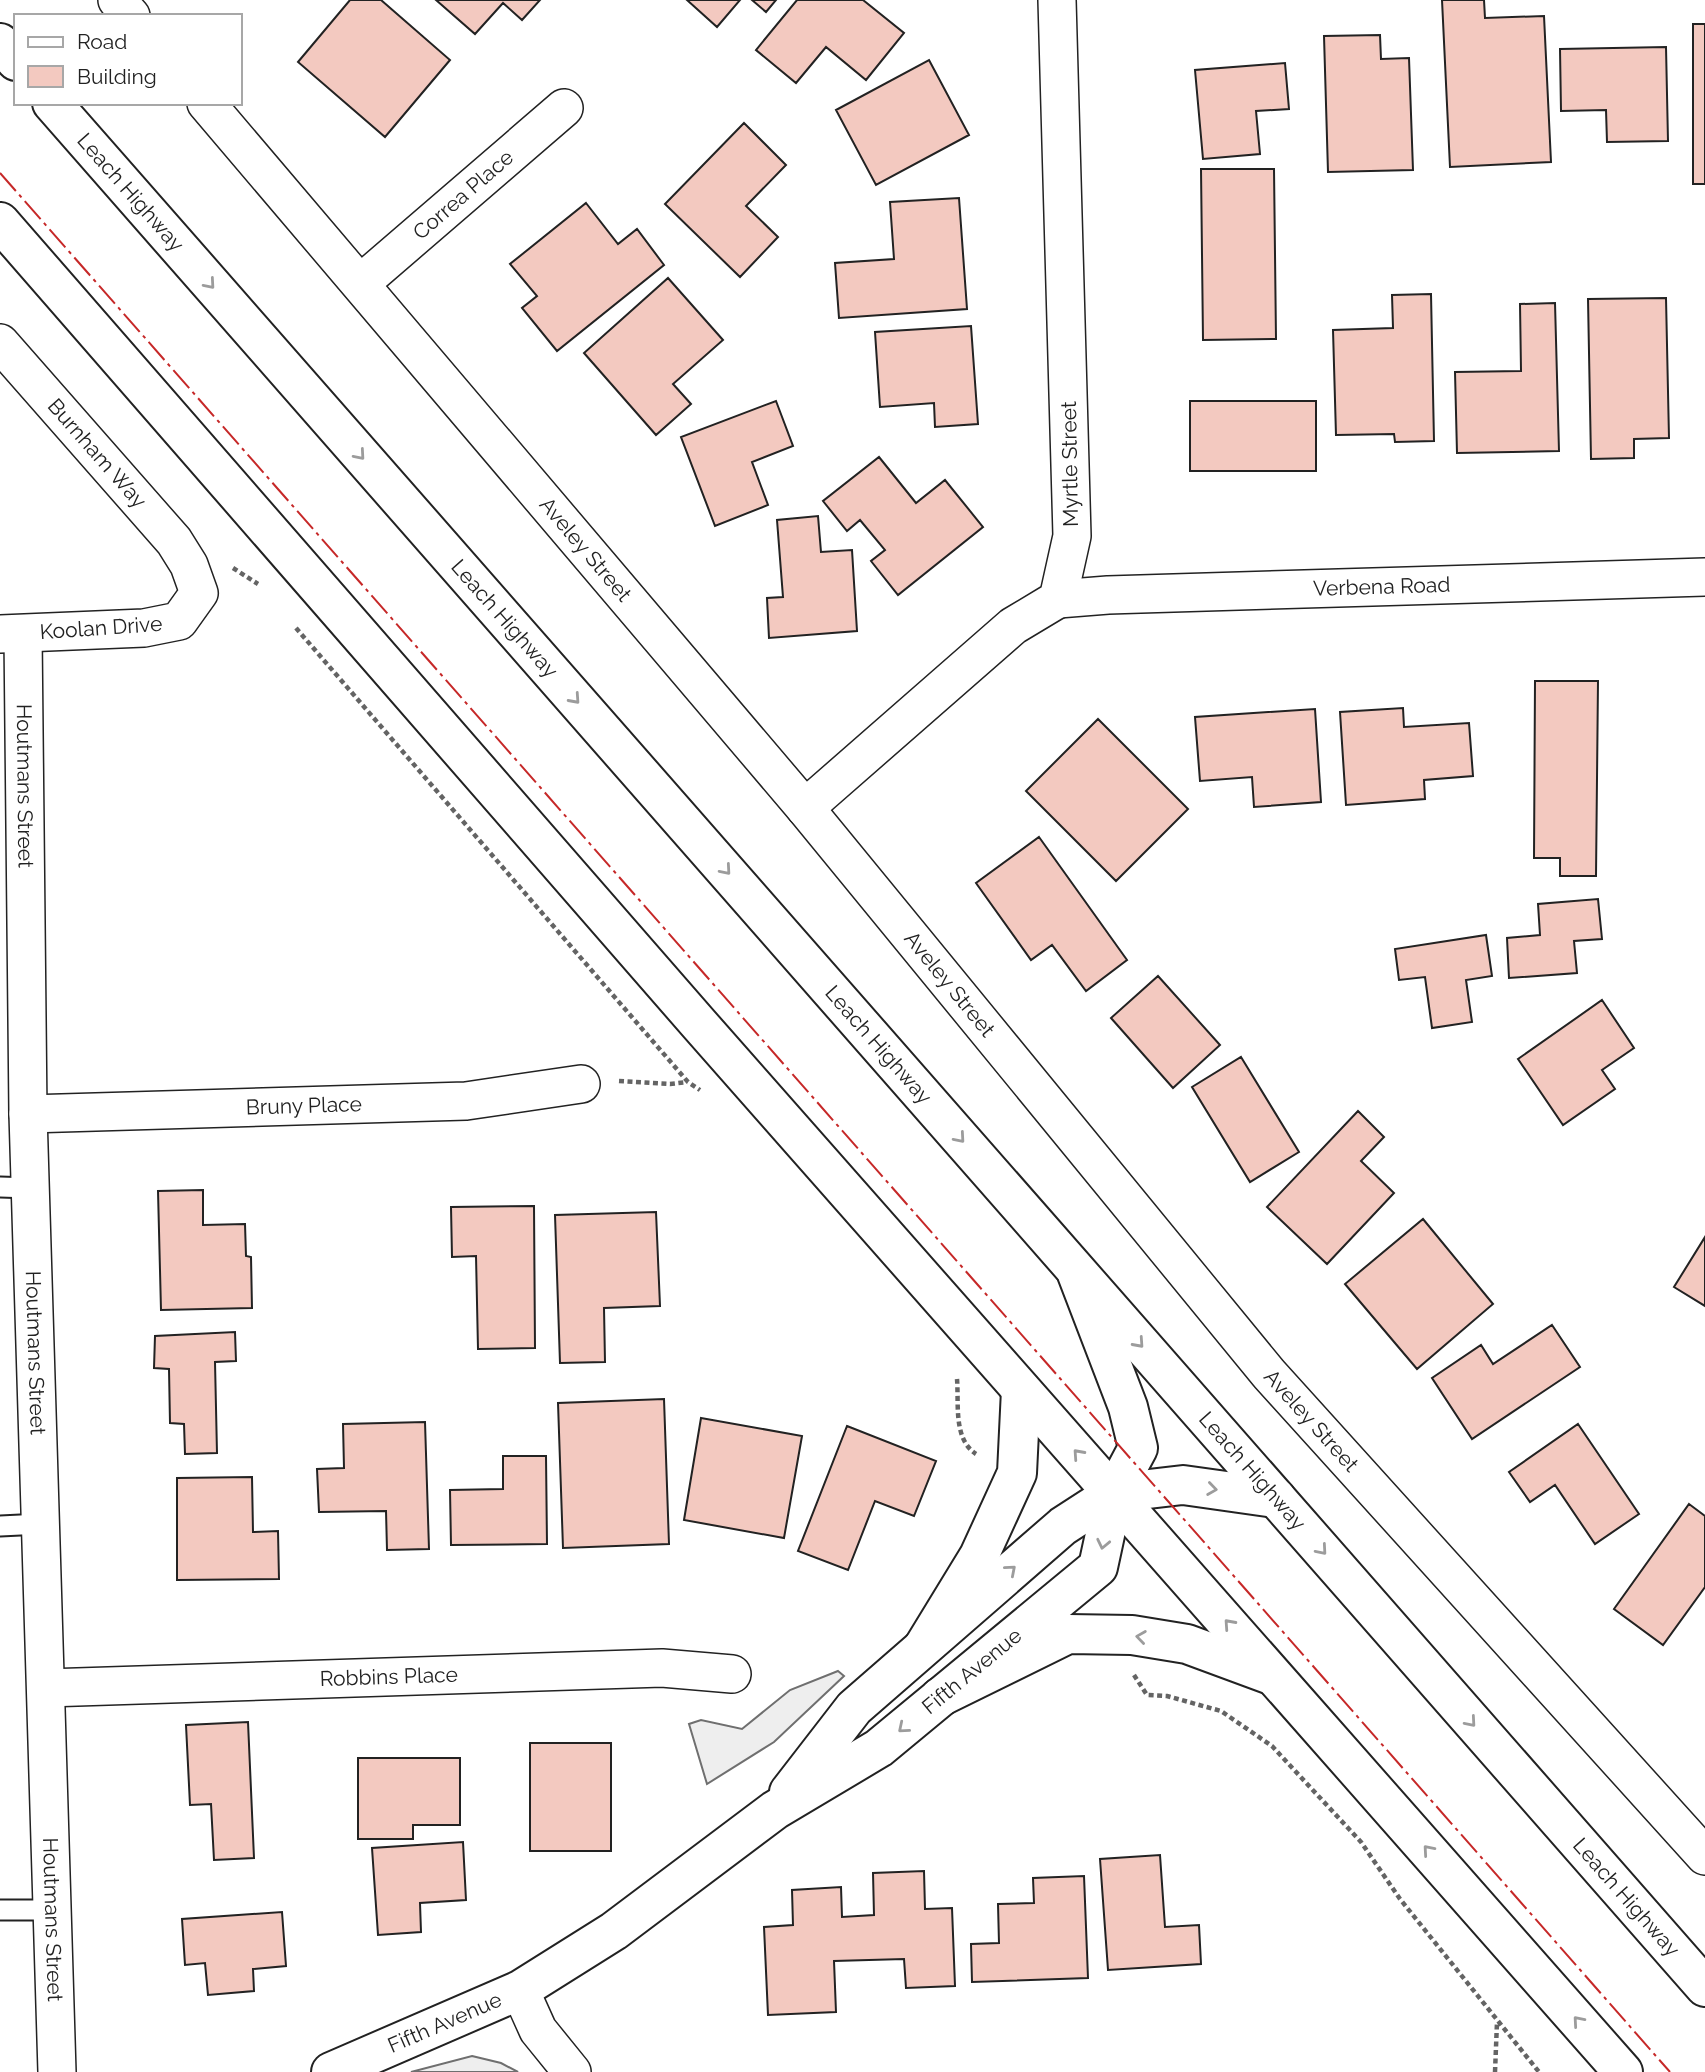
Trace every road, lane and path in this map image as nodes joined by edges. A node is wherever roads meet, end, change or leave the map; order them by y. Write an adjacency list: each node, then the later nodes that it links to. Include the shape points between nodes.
1 (117, 0): 3 (street)
2 (1057, 0): 15 (street, Myrtle Street, via 1072,536)
3 (129, 14)
4 (0, 43): 5 (main road)
5 (14, 59)
6 (54, 105): 25 (main road, Leach Highway, one-way to 25)
7 (208, 105): 10 (street, Aveley Street)
8 (564, 108): 10 (street, Correa Place)
9 (0, 222): 27 (main road)
10 (361, 283): 18 (street, Aveley Street)
11 (0, 343): 12 (street, Burnham Way, via 174,541)
12 (189, 565): 14 (path, via 217,559 256,581); 17 (street, Koolan Drive, via 199,593 179,621 144,628)
13 (1705, 577): 15 (street, Verbena Road)
14 (264, 591)
15 (1058, 598): 18 (street, via 1013,626)
16 (290, 621): 20 (path)
17 (12, 634): 23 (street, Houtmans Street)
18 (805, 808): 40 (street, Aveley Street, via 1269,1374)
19 (625, 1081): 20 (path)
20 (688, 1082): 22 (path)
21 (581, 1084): 23 (street, Bruny Place, via 466,1101)
22 (702, 1091)
23 (28, 1114): 24 (street, Houtmans Street)
24 (15, 1187): 31 (street, Houtmans Street)
25 (1077, 1273): 29 (main road, Fifth Avenue, via 1128,1407 1138,1448); 30 (main road, Leach Highway, one-way to 30)
26 (957, 1378): 28 (path, via 960,1433 967,1448 989,1463)
27 (1021, 1390): 28 (main road); 29 (main road, one-way to 27)
28 (1017, 1473): 34 (main road, via 979,1556)
29 (1114, 1493): 30 (main road, Fifth Avenue, one-way to 30, via 1183,1485); 34 (main road, Fifth Avenue, one-way to 29, via 1063,1525); 36 (main road, one-way to 29); 38 (main road, Fifth Avenue, one-way to 38, via 1098,1567)
30 (1276, 1498): 43 (main road, Leach Highway, one-way to 43)
31 (41, 1524): 32 (lane); 37 (street, Houtmans Street)
32 (0, 1525)
33 (1132, 1635): 36 (main road, one-way to 33, via 1187,1644); 38 (main road, via 1068,1634); 45 (path, via 1134,1678 1147,1695 1220,1711 1272,1746 1362,1842 1400,1899)
34 (924, 1646): 39 (main road, Fifth Avenue, via 854,1709)
35 (732, 1674): 37 (street, Robbins Place, via 662,1668)
36 (1276, 1677): 51 (main road, one-way to 36)
37 (46, 1688): 42 (street, Houtmans Street)
38 (940, 1697): 39 (main road, Fifth Avenue, one-way to 39, via 879,1748)
39 (775, 1810): 44 (main road, Fifth Avenue, via 614,1931)
40 (1705, 1856)
41 (0, 1910): 42 (lane)
42 (51, 1910): 46 (street, Houtmans Street)
43 (1705, 1987)
44 (520, 1990): 47 (main road, Fifth Avenue); 48 (street, Fifth Avenue, via 538,2031)
45 (1497, 2021): 49 (path); 50 (path)
46 (57, 2072)
47 (331, 2072)
48 (572, 2072)
49 (1495, 2072)
50 (1539, 2072)
51 (1623, 2072)

